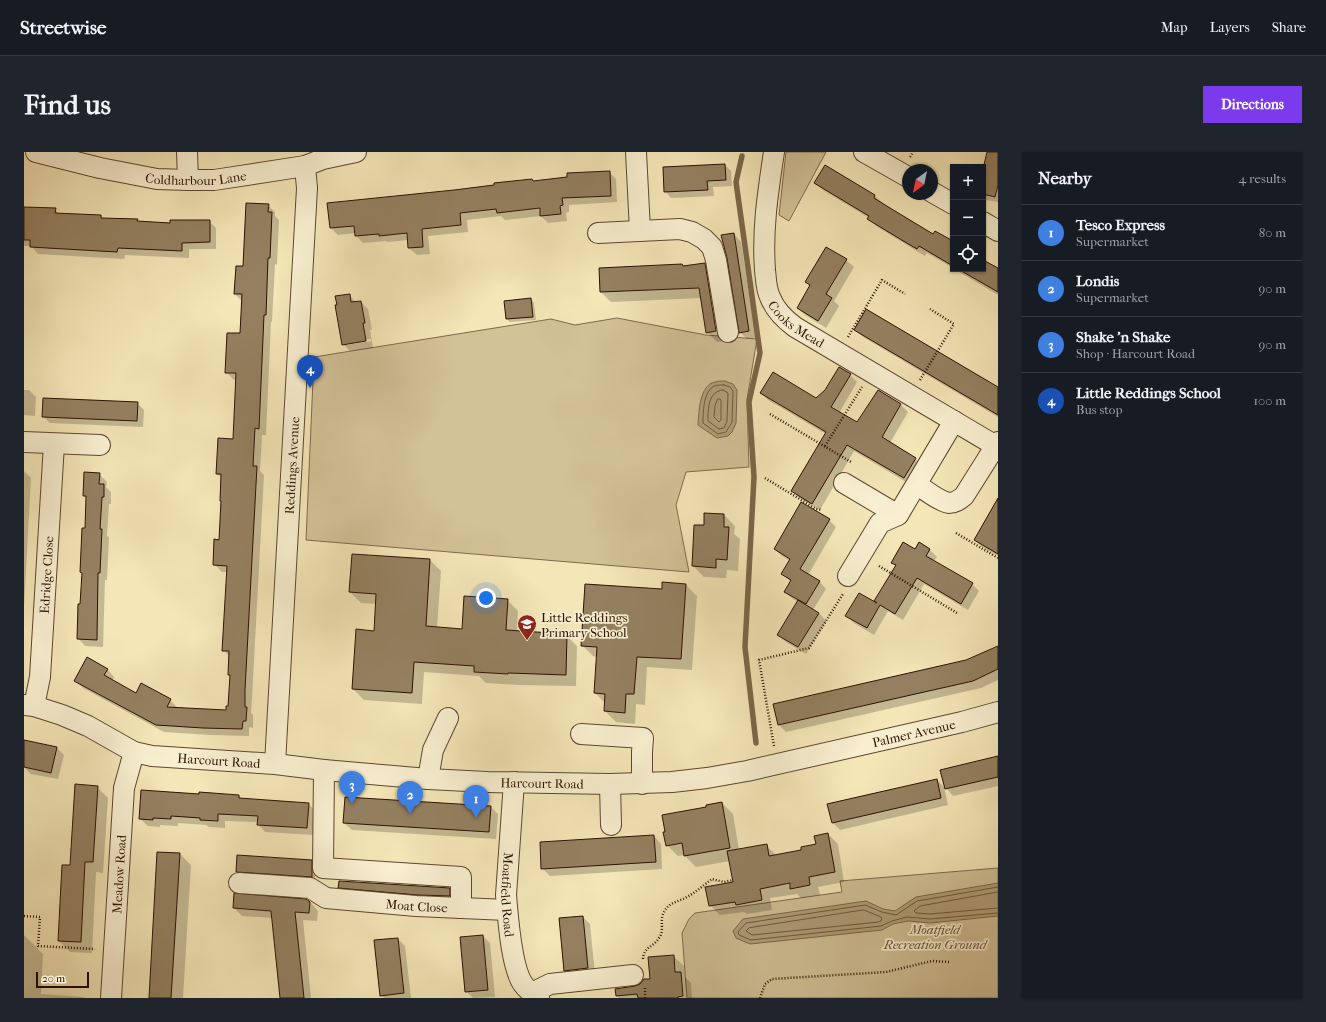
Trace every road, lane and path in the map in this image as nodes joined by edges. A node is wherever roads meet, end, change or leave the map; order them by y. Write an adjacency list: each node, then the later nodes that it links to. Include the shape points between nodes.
1 (36, 152): 9 (street, Coldharbour Lane, via 157,179)
2 (187, 152): 9 (street)
3 (356, 152): 7 (street, Coldharbour Lane)
4 (636, 152): 13 (street)
5 (774, 152): 19 (street, Cooks Mead, via 764,218 764,259 769,296 784,319)
6 (864, 152): 8 (street)
7 (304, 166): 9 (street, Coldharbour Lane, via 214,180); 46 (street, Reddings Avenue, via 307,188)
8 (902, 174)
9 (188, 180)
10 (938, 195): 11 (street)
11 (950, 202)
12 (986, 224): 14 (street)
13 (640, 231): 15 (street); 18 (street, via 680,229 704,239 712,248)
14 (998, 231)
15 (598, 233)
16 (905, 294): 19 (path, via 882,280)
17 (930, 309): 21 (path, via 954,324)
18 (728, 332)
19 (838, 352): 20 (street, Cooks Mead)
20 (871, 372): 21 (street, Cooks Mead); 28 (path)
21 (911, 395): 23 (street, Cooks Mead)
22 (770, 414): 28 (path)
23 (954, 421): 26 (street, Cooks Mead); 32 (street)
24 (24, 442): 25 (street)
25 (54, 444): 27 (street); 40 (street, Edridge Close, via 40,677)
26 (997, 444): 32 (street, Cooks Mead, via 964,496 957,502 949,503)
27 (100, 445)
28 (826, 446): 29 (path)
29 (851, 462)
30 (766, 478): 33 (path, via 816,509)
31 (844, 483): 34 (street)
32 (917, 485): 34 (street)
33 (822, 510)
34 (898, 515): 38 (street, via 880,523)
35 (956, 533): 36 (path)
36 (998, 558)
37 (879, 566): 39 (path)
38 (847, 583): 47 (path, via 809,648 759,660)
39 (957, 614)
40 (29, 705): 44 (street, Harcourt Road, via 88,726)
41 (998, 712): 45 (street, Palmer Avenue)
42 (448, 718): 49 (street, via 433,750)
43 (581, 734): 52 (street, via 643,738)
44 (134, 752): 46 (street, Harcourt Road, via 152,756); 59 (street, Meadow Road, via 124,788)
45 (829, 753): 47 (street, Harcourt Road)
46 (275, 764): 48 (street, Harcourt Road)
47 (777, 764): 52 (street, Harcourt Road, via 707,778)
48 (324, 770): 49 (street, Harcourt Road); 56 (street, via 323,868 461,877)
49 (428, 778): 50 (street, Harcourt Road)
50 (514, 782): 51 (street, Harcourt Road); 57 (street, Moatfield Road)
51 (610, 784): 52 (street, Harcourt Road); 53 (street)
52 (642, 784)
53 (611, 825)
54 (733, 880): 61 (path, via 724,882 712,879 686,898 668,906 661,918 663,931 656,942 646,949)
55 (239, 883): 56 (street, Moat Close, via 310,888 326,898)
56 (461, 908): 57 (street, Moat Close)
57 (507, 910): 62 (street, Moatfield Road, via 515,966 522,983)
58 (24, 916): 59 (path, via 40,917 38,946)
59 (114, 950): 63 (street, Meadow Road)
60 (950, 962): 65 (path, via 932,961 886,972 772,980 765,984)
61 (640, 975): 62 (street, via 550,984); 64 (path)
62 (536, 996)
63 (111, 998)
64 (646, 998)
65 (760, 998)

